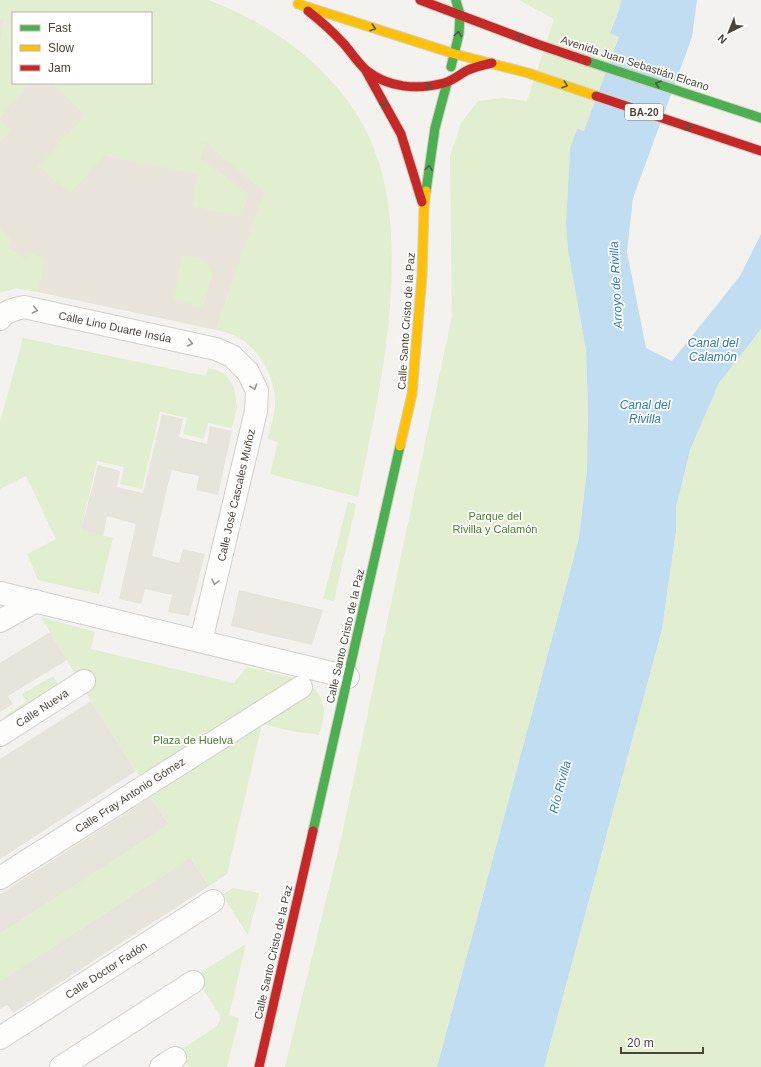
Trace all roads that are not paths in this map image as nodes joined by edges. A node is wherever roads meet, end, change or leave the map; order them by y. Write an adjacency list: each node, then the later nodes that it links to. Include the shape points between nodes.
1 (287, 0): 4 (main road, BA-20)
2 (420, 0): 6 (main road, Avenida Juan Sebastián Elcano)
3 (456, 0): 6 (main road)
4 (298, 4): 5 (main road, BA-20); 11 (main road, via 334,34)
5 (336, 12): 9 (main road, BA-20, one-way to 9); 11 (main road)
6 (460, 14): 8 (main road, Avenida Juan Sebastián Elcano); 9 (main road, one-way to 6)
7 (485, 14): 8 (main road)
8 (502, 30): 13 (main road, Avenida Juan Sebastián Elcano, one-way to 8)
9 (455, 54): 10 (main road, BA-20); 12 (main road)
10 (492, 63): 12 (main road, via 472,68); 14 (main road, BA-20, one-way to 14)
11 (365, 69): 12 (main road, one-way to 12, via 384,82 403,88); 15 (main road, one-way to 15, via 401,134)
12 (447, 83): 15 (main road, one-way to 12, via 435,128)
13 (761, 118)
14 (761, 151)
15 (424, 207): 22 (main road, Calle Santo Cristo de la Paz, via 422,276 412,394)
16 (0, 319): 17 (street, Calle Lino Duarte Insúa, one-way to 17, via 12,310 24,308 216,349)
17 (232, 356): 21 (street, Calle José Cascales Muñoz, one-way to 21, via 248,372 257,391 256,411)
18 (0, 592): 19 (street)
19 (36, 601): 20 (street); 21 (street)
20 (0, 621)
21 (201, 641): 22 (street)
22 (348, 677): 31 (main road, Calle Santo Cristo de la Paz)
23 (84, 681): 25 (street, Calle Nueva)
24 (301, 687): 26 (street, Calle Fray Antonio Gómez)
25 (0, 735)
26 (0, 878)
27 (213, 902): 29 (street, Calle Doctor Fadón)
28 (193, 982): 30 (street)
29 (0, 1038)
30 (61, 1067)
31 (259, 1067)

